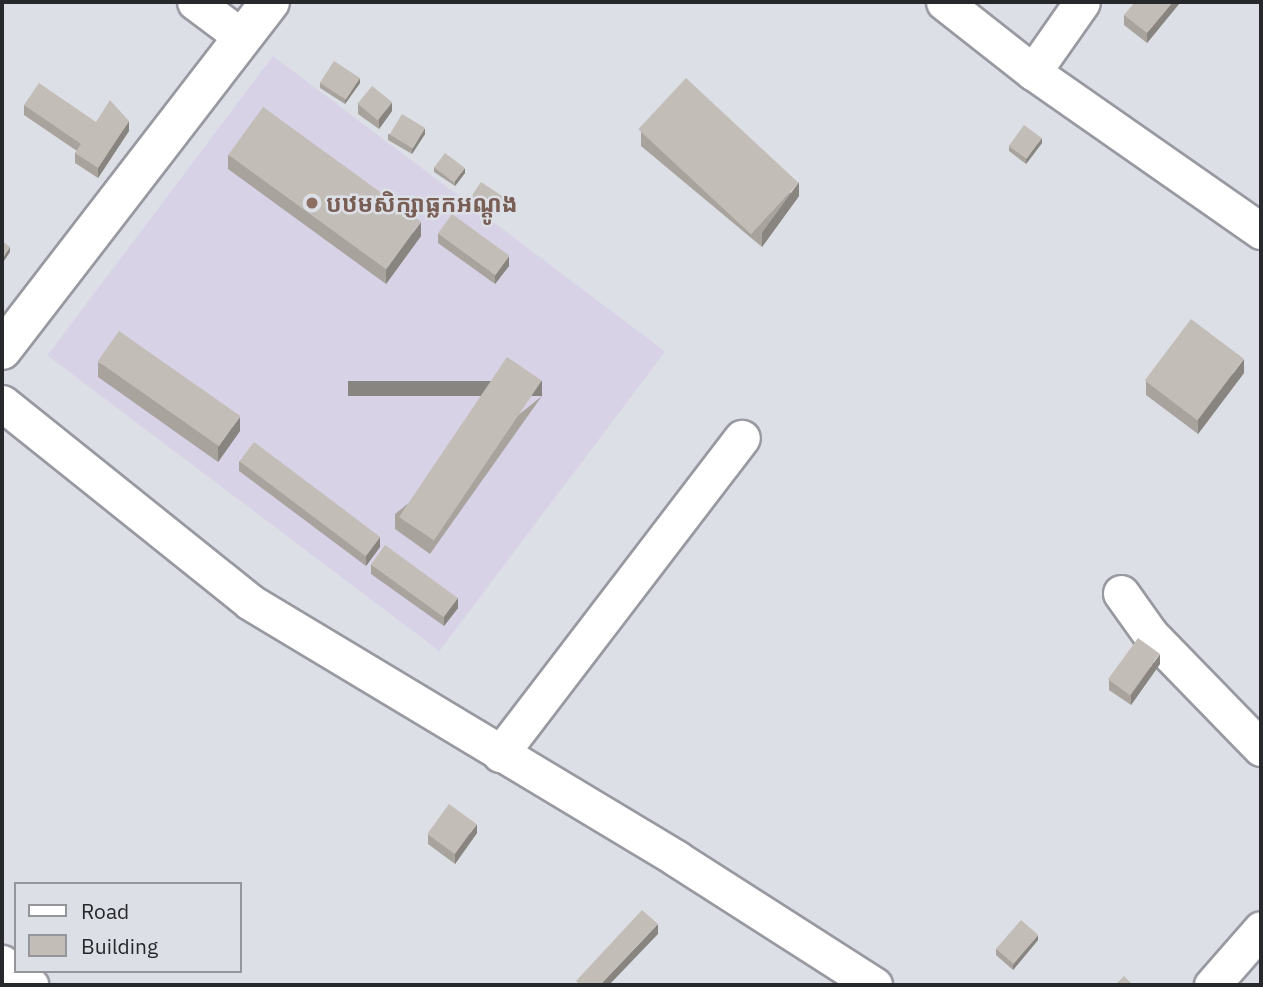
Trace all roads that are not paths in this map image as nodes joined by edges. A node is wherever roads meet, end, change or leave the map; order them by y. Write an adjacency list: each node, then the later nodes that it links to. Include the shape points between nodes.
1 (195, 2): 5 (street)
2 (270, 2): 5 (street)
3 (944, 2): 6 (street)
4 (1082, 2): 6 (street)
5 (242, 37): 8 (street)
6 (1033, 72): 7 (street)
7 (1261, 230)
8 (2, 350)
9 (2, 403): 13 (street, via 250,602)
10 (743, 438): 13 (street)
11 (1121, 593): 12 (street, via 1151,635)
12 (1261, 748)
13 (500, 754): 17 (street)
14 (1261, 929): 18 (street)
15 (15, 973): 16 (street)
16 (30, 985)
17 (874, 985)
18 (1212, 985)

